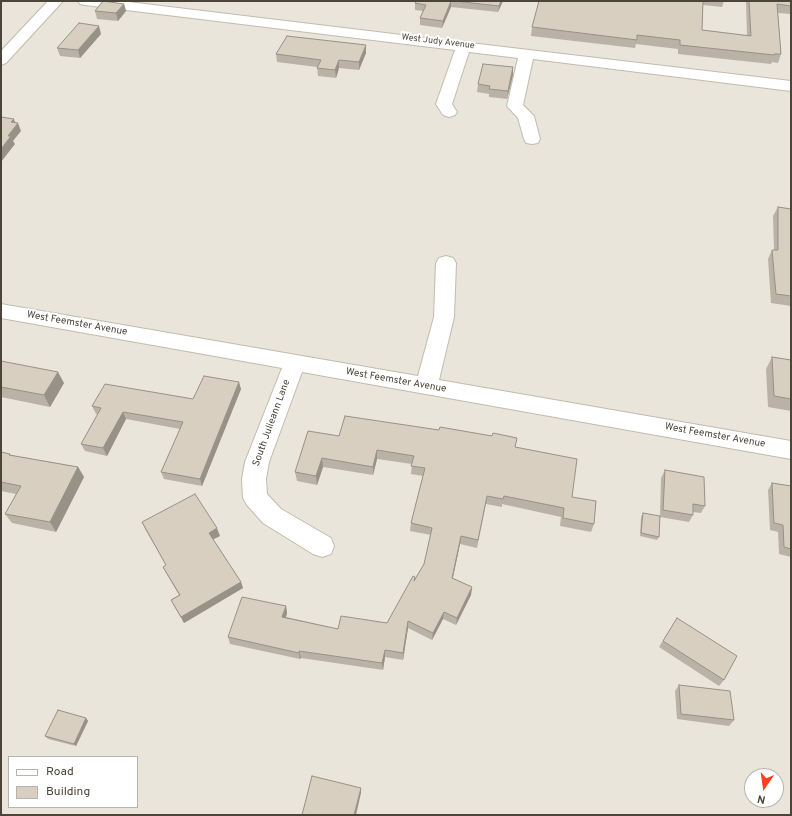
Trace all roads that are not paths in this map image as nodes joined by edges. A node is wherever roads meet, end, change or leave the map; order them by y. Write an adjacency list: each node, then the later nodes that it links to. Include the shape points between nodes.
1 (56, 1): 5 (street)
2 (85, 1): 3 (street, West Judy Avenue)
3 (464, 46): 4 (street, West Judy Avenue); 7 (street, via 444,104)
4 (527, 53): 6 (street, West Judy Avenue); 8 (street, via 515,106 526,116)
5 (1, 60)
6 (791, 86)
7 (449, 112)
8 (532, 139)
9 (446, 263): 12 (street, via 444,317)
10 (1, 311): 11 (street, West Feemster Avenue)
11 (294, 362): 12 (street, West Feemster Avenue); 14 (street, South Julieann Lane, via 256,462 255,498 272,516)
12 (426, 387): 13 (street, West Feemster Avenue)
13 (791, 450)
14 (322, 546)

